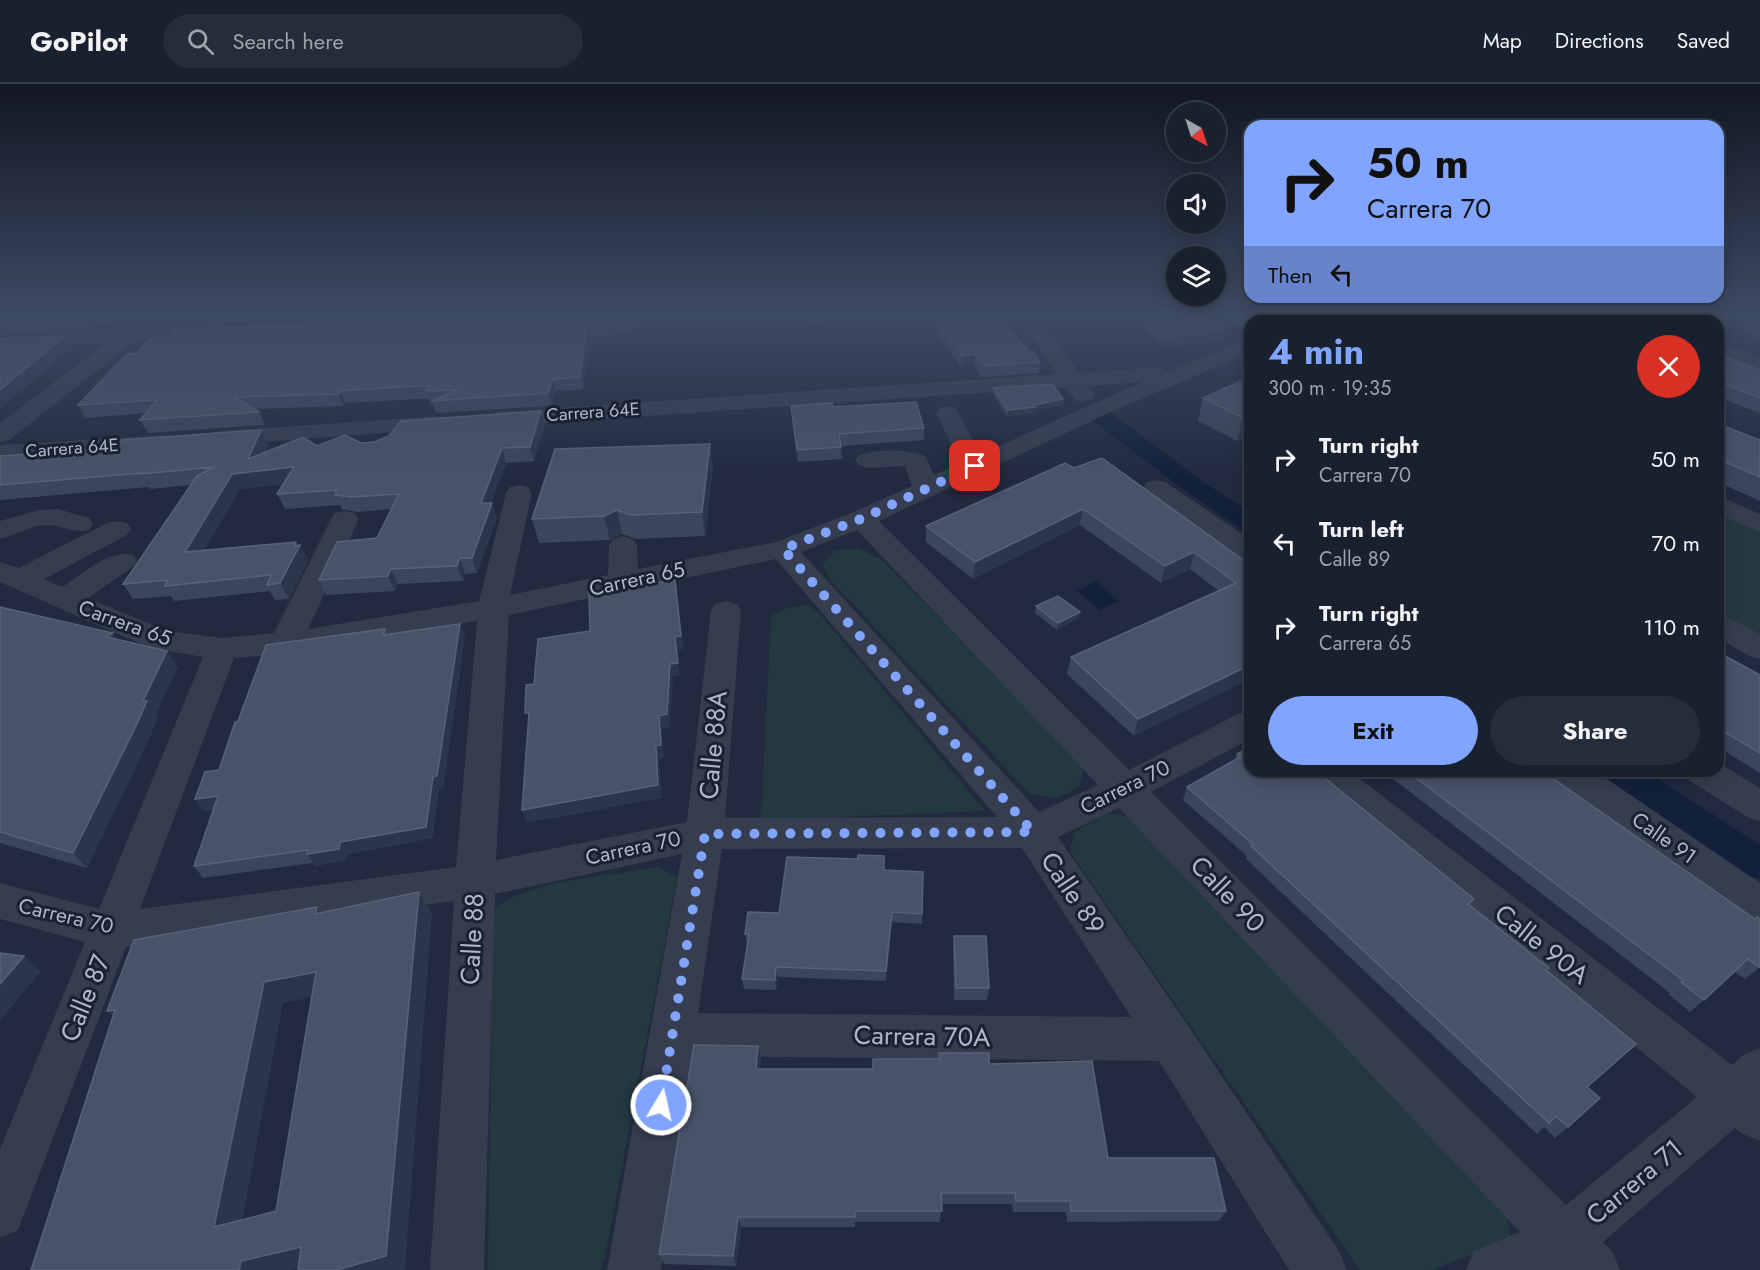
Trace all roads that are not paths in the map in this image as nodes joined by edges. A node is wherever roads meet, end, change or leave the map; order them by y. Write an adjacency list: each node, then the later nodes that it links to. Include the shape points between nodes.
1 (87, 368): 8 (street)
2 (1064, 368): 5 (street)
3 (1194, 368): 4 (street, Carrera 65)
4 (1185, 372): 5 (street, Carrera 64E); 6 (street, Carrera 65)
5 (1072, 380): 6 (street); 9 (street, Carrera 64E)
6 (1094, 411): 11 (street, Carrera 65)
7 (948, 413): 11 (street)
8 (0, 435)
9 (0, 453)
10 (868, 460): 13 (street, via 916,461)
11 (975, 466): 13 (street, Carrera 65)
12 (1156, 488): 23 (street)
13 (926, 489): 17 (street, Carrera 65)
14 (519, 493): 29 (street, Calle 88)
15 (1724, 507): 19 (street)
16 (345, 519): 32 (street)
17 (861, 519): 24 (street, Carrera 65); 39 (street, Calle 90)
18 (79, 524): 21 (street, via 63,516 52,516 30,518)
19 (1760, 524)
20 (117, 530): 26 (street)
21 (0, 531)
22 (622, 545): 27 (street)
23 (1244, 548)
24 (783, 549): 27 (street, Carrera 65); 41 (street, Calle 89)
25 (123, 561): 28 (street)
26 (10, 576): 28 (street, Carrera 65)
27 (623, 582): 29 (street, Carrera 65)
28 (63, 600): 34 (street, Carrera 65, via 161,641)
29 (494, 608): 32 (street, Carrera 65); 43 (street, Calle 88)
30 (726, 610): 42 (street, Calle 88A)
31 (1724, 628): 33 (street)
32 (285, 643): 34 (street, Carrera 65)
33 (1760, 648)
34 (222, 650): 46 (street, Calle 87)
35 (1244, 726): 39 (street, Carrera 70)
36 (1332, 777): 49 (street, Calle 90A)
37 (1577, 777): 45 (street, Calle 91)
38 (1712, 777): 40 (street)
39 (1125, 789): 41 (street, Carrera 70); 51 (street, Calle 90)
40 (1760, 807)
41 (1033, 832): 42 (street, Carrera 70); 48 (street, Calle 89)
42 (705, 834): 43 (street, Carrera 70); 47 (street, Calle 88A)
43 (475, 881): 46 (street, Carrera 70); 52 (street, Calle 88)
44 (0, 901): 46 (street, Carrera 70)
45 (1760, 905)
46 (111, 931): 50 (street, Calle 87)
47 (672, 1034): 48 (street, Carrera 70A); 53 (street, Calle 88A)
48 (1171, 1039): 54 (street, Calle 89)
49 (1752, 1095): 51 (street, Carrera 71)
50 (0, 1212)
51 (1578, 1255): 55 (street, Carrera 71)
52 (457, 1270)
53 (634, 1270)
54 (1320, 1270)
55 (1492, 1270)

